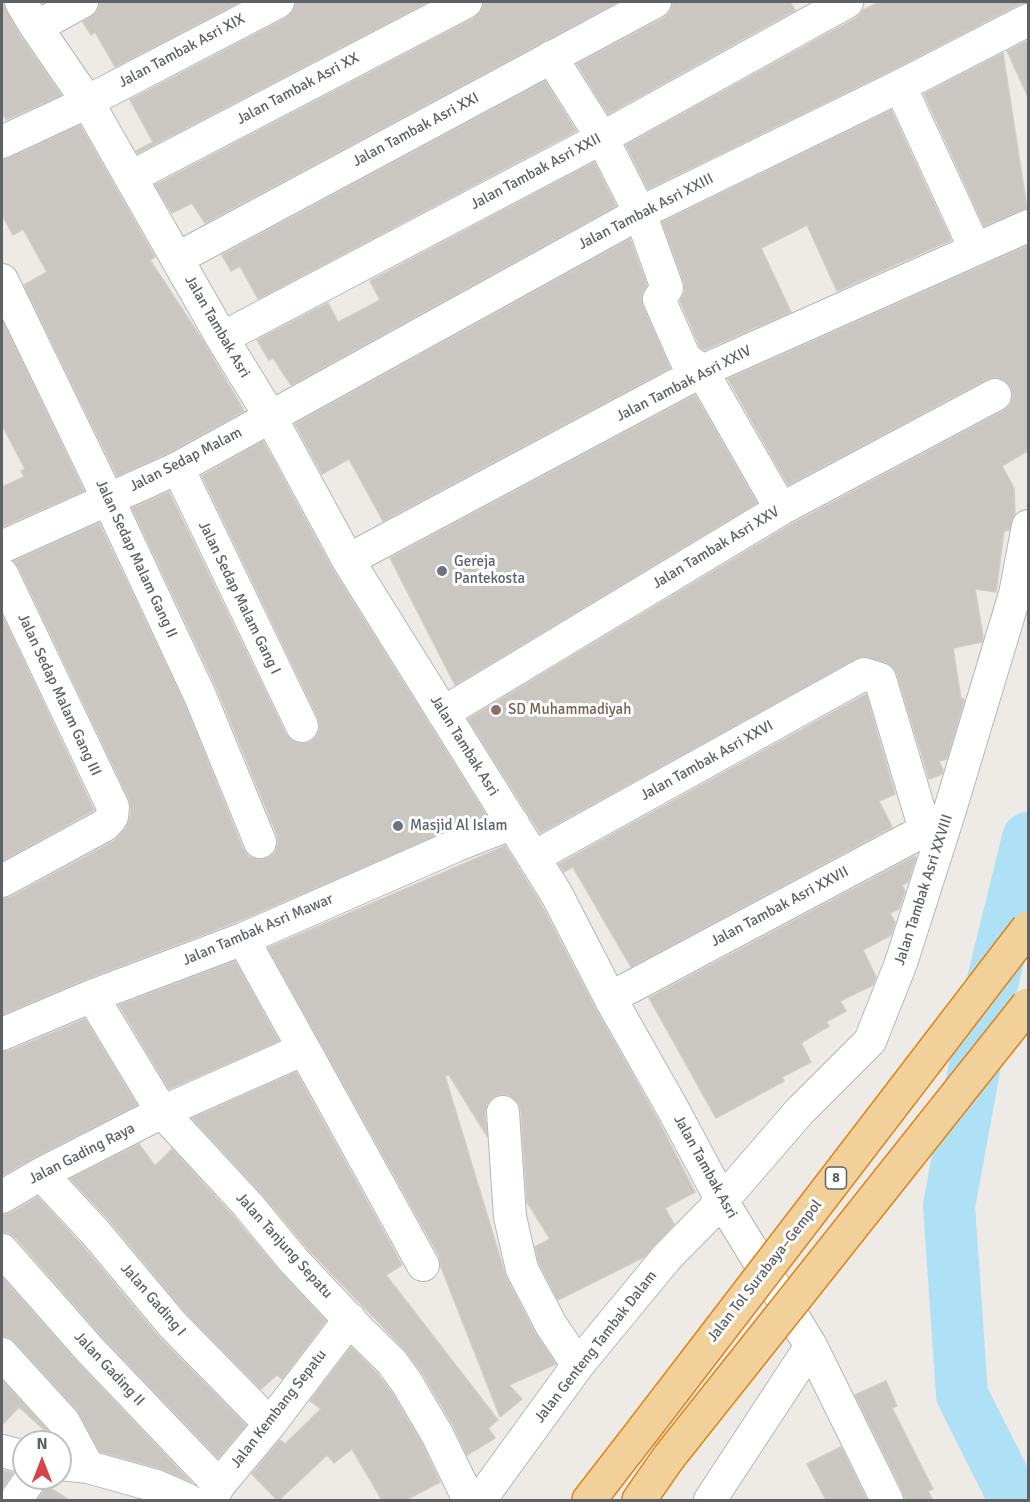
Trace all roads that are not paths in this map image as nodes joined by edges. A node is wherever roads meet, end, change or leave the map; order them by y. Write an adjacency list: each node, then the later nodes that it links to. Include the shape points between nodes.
1 (82, 2): 6 (street)
2 (278, 2): 10 (street, Jalan Tambak Asri XIX)
3 (466, 2): 13 (street, Jalan Tambak Asri XX)
4 (655, 2): 8 (street, Jalan Tambak Asri XXI)
5 (847, 2): 11 (street, Jalan Tambak Asri XXII)
6 (28, 14): 10 (street, Jalan Tambak Asri)
7 (1029, 20): 9 (street, Jalan Tambak Asri XXIII)
8 (551, 57): 11 (street); 17 (street, Jalan Tambak Asri XXI)
9 (900, 86): 14 (street, Jalan Tambak Asri XXIII); 16 (street)
10 (87, 101): 12 (street, Jalan Tambak Asri XIX); 13 (street, Jalan Tambak Asri)
11 (602, 138): 14 (street); 19 (street, Jalan Tambak Asri XXII)
12 (2, 142)
13 (131, 177): 17 (street, Jalan Tambak Asri)
14 (640, 213): 20 (street, via 667,288 659,299 685,358); 22 (street, Jalan Tambak Asri XXIII)
15 (1029, 226): 16 (street, Jalan Tambak Asri XXIV)
16 (975, 249): 20 (street, Jalan Tambak Asri XXIV)
17 (178, 258): 19 (street, Jalan Tambak Asri)
18 (2, 280): 24 (street, Jalan Sedap Malam Gang II)
19 (222, 338): 22 (street, Jalan Tambak Asri)
20 (702, 371): 25 (street); 28 (street, Jalan Tambak Asri XXIV)
21 (995, 395): 25 (street, Jalan Tambak Asri XXV)
22 (270, 416): 23 (street, Jalan Sedap Malam); 28 (street, Jalan Tambak Asri)
23 (178, 468): 24 (street, Jalan Sedap Malam); 31 (street, Jalan Sedap Malam Gang I)
24 (108, 499): 27 (street, Jalan Sedap Malam); 34 (street, Jalan Sedap Malam Gang II, via 201,698)
25 (781, 508): 30 (street, Jalan Tambak Asri XXV)
26 (1029, 526): 32 (street, Jalan Tambak Asri XXVIII, via 1015,594)
27 (2, 547)
28 (348, 560): 30 (street, Jalan Tambak Asri)
29 (2, 574): 36 (street, Jalan Sedap Malam Gang III, via 113,807 112,817 105,825)
30 (443, 713): 33 (street, Jalan Tambak Asri)
31 (302, 726)
32 (937, 821): 35 (street, Jalan Tambak Asri XXVI, via 880,679 864,674); 40 (street, Jalan Tambak Asri XXVII); 48 (street, Jalan Tambak Asri XXVIII, via 901,963 870,1041 799,1112)
33 (513, 824): 35 (street, Jalan Tambak Asri); 38 (street, Jalan Tambak Asri Mawar)
34 (260, 842)
35 (534, 857): 40 (street, Jalan Tambak Asri)
36 (2, 881)
37 (1029, 928): 62 (highway, Jalan Tol Surabaya–Gempol / 8, bridge)
38 (243, 939): 39 (street, Jalan Tambak Asri Mawar); 43 (street)
39 (92, 996): 42 (street, Jalan Tambak Asri Mawar); 44 (street, Jalan Tanjung Sepatu)
40 (610, 998): 48 (street, Jalan Tambak Asri)
41 (1029, 1005): 63 (highway, bridge, via 669,1457)
42 (2, 1034)
43 (304, 1049): 44 (street, Jalan Gading Raya); 50 (street)
44 (162, 1112): 46 (street, Jalan Gading Raya); 51 (street, Jalan Tanjung Sepatu)
45 (502, 1112): 54 (street, via 510,1217 522,1269 551,1325)
46 (41, 1174): 47 (street, Jalan Gading Raya); 55 (street, Jalan Gading I, via 172,1324)
47 (2, 1197)
48 (722, 1201): 52 (street, Jalan Tambak Asri); 54 (street, Jalan Genteng Tambak Dalam, via 667,1257)
49 (2, 1250): 58 (street, Jalan Gading II)
50 (423, 1265)
51 (350, 1319): 55 (street, Jalan Kembang Sepatu); 60 (street, Jalan Tanjung Sepatu, via 408,1383)
52 (811, 1346): 64 (street); 65 (street, Jalan Tambak Asri)
53 (2, 1354): 56 (street, via 64,1422)
54 (578, 1365): 61 (street, Jalan Genteng Tambak Dalam)
55 (270, 1424): 58 (street, Jalan Kembang Sepatu)
56 (74, 1466): 57 (street)
57 (151, 1493): 59 (street)
58 (215, 1493)
59 (188, 1500)
60 (469, 1500)
61 (480, 1500)
62 (589, 1500)
63 (639, 1500)
64 (710, 1500)
65 (887, 1500)

